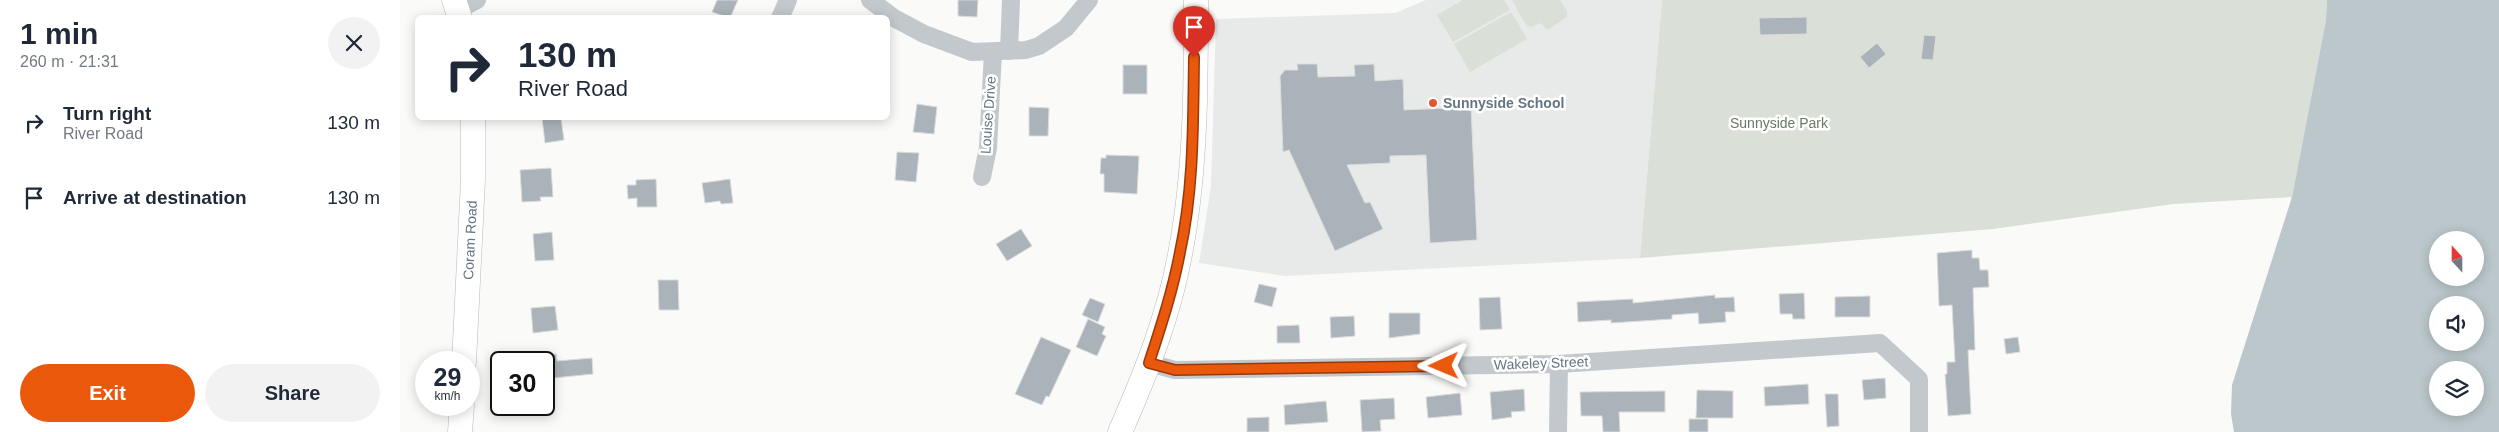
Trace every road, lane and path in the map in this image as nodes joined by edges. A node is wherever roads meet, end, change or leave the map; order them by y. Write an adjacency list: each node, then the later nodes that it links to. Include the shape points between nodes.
1 (788, 0): 6 (street)
2 (870, 0): 7 (street, via 924,34 972,52)
3 (1010, 0): 7 (street, Louise Drive)
4 (1089, 0): 7 (street, via 1066,28 1050,40 1026,50)
5 (1196, 0): 11 (main road, via 1187,213 1169,303)
6 (781, 15)
7 (1001, 51): 9 (street, Louise Drive)
8 (473, 120): 10 (main road, Coram Road)
9 (982, 177)
10 (465, 351)
11 (1149, 363): 12 (street, Wakeley Street, via 1175,370); 15 (main road)
12 (1559, 364): 16 (street); 17 (street, Wakeley Street, via 1880,342 1919,379)
13 (461, 416): 14 (main road)
14 (460, 432)
15 (1120, 432)
16 (1558, 432)
17 (1919, 432)

